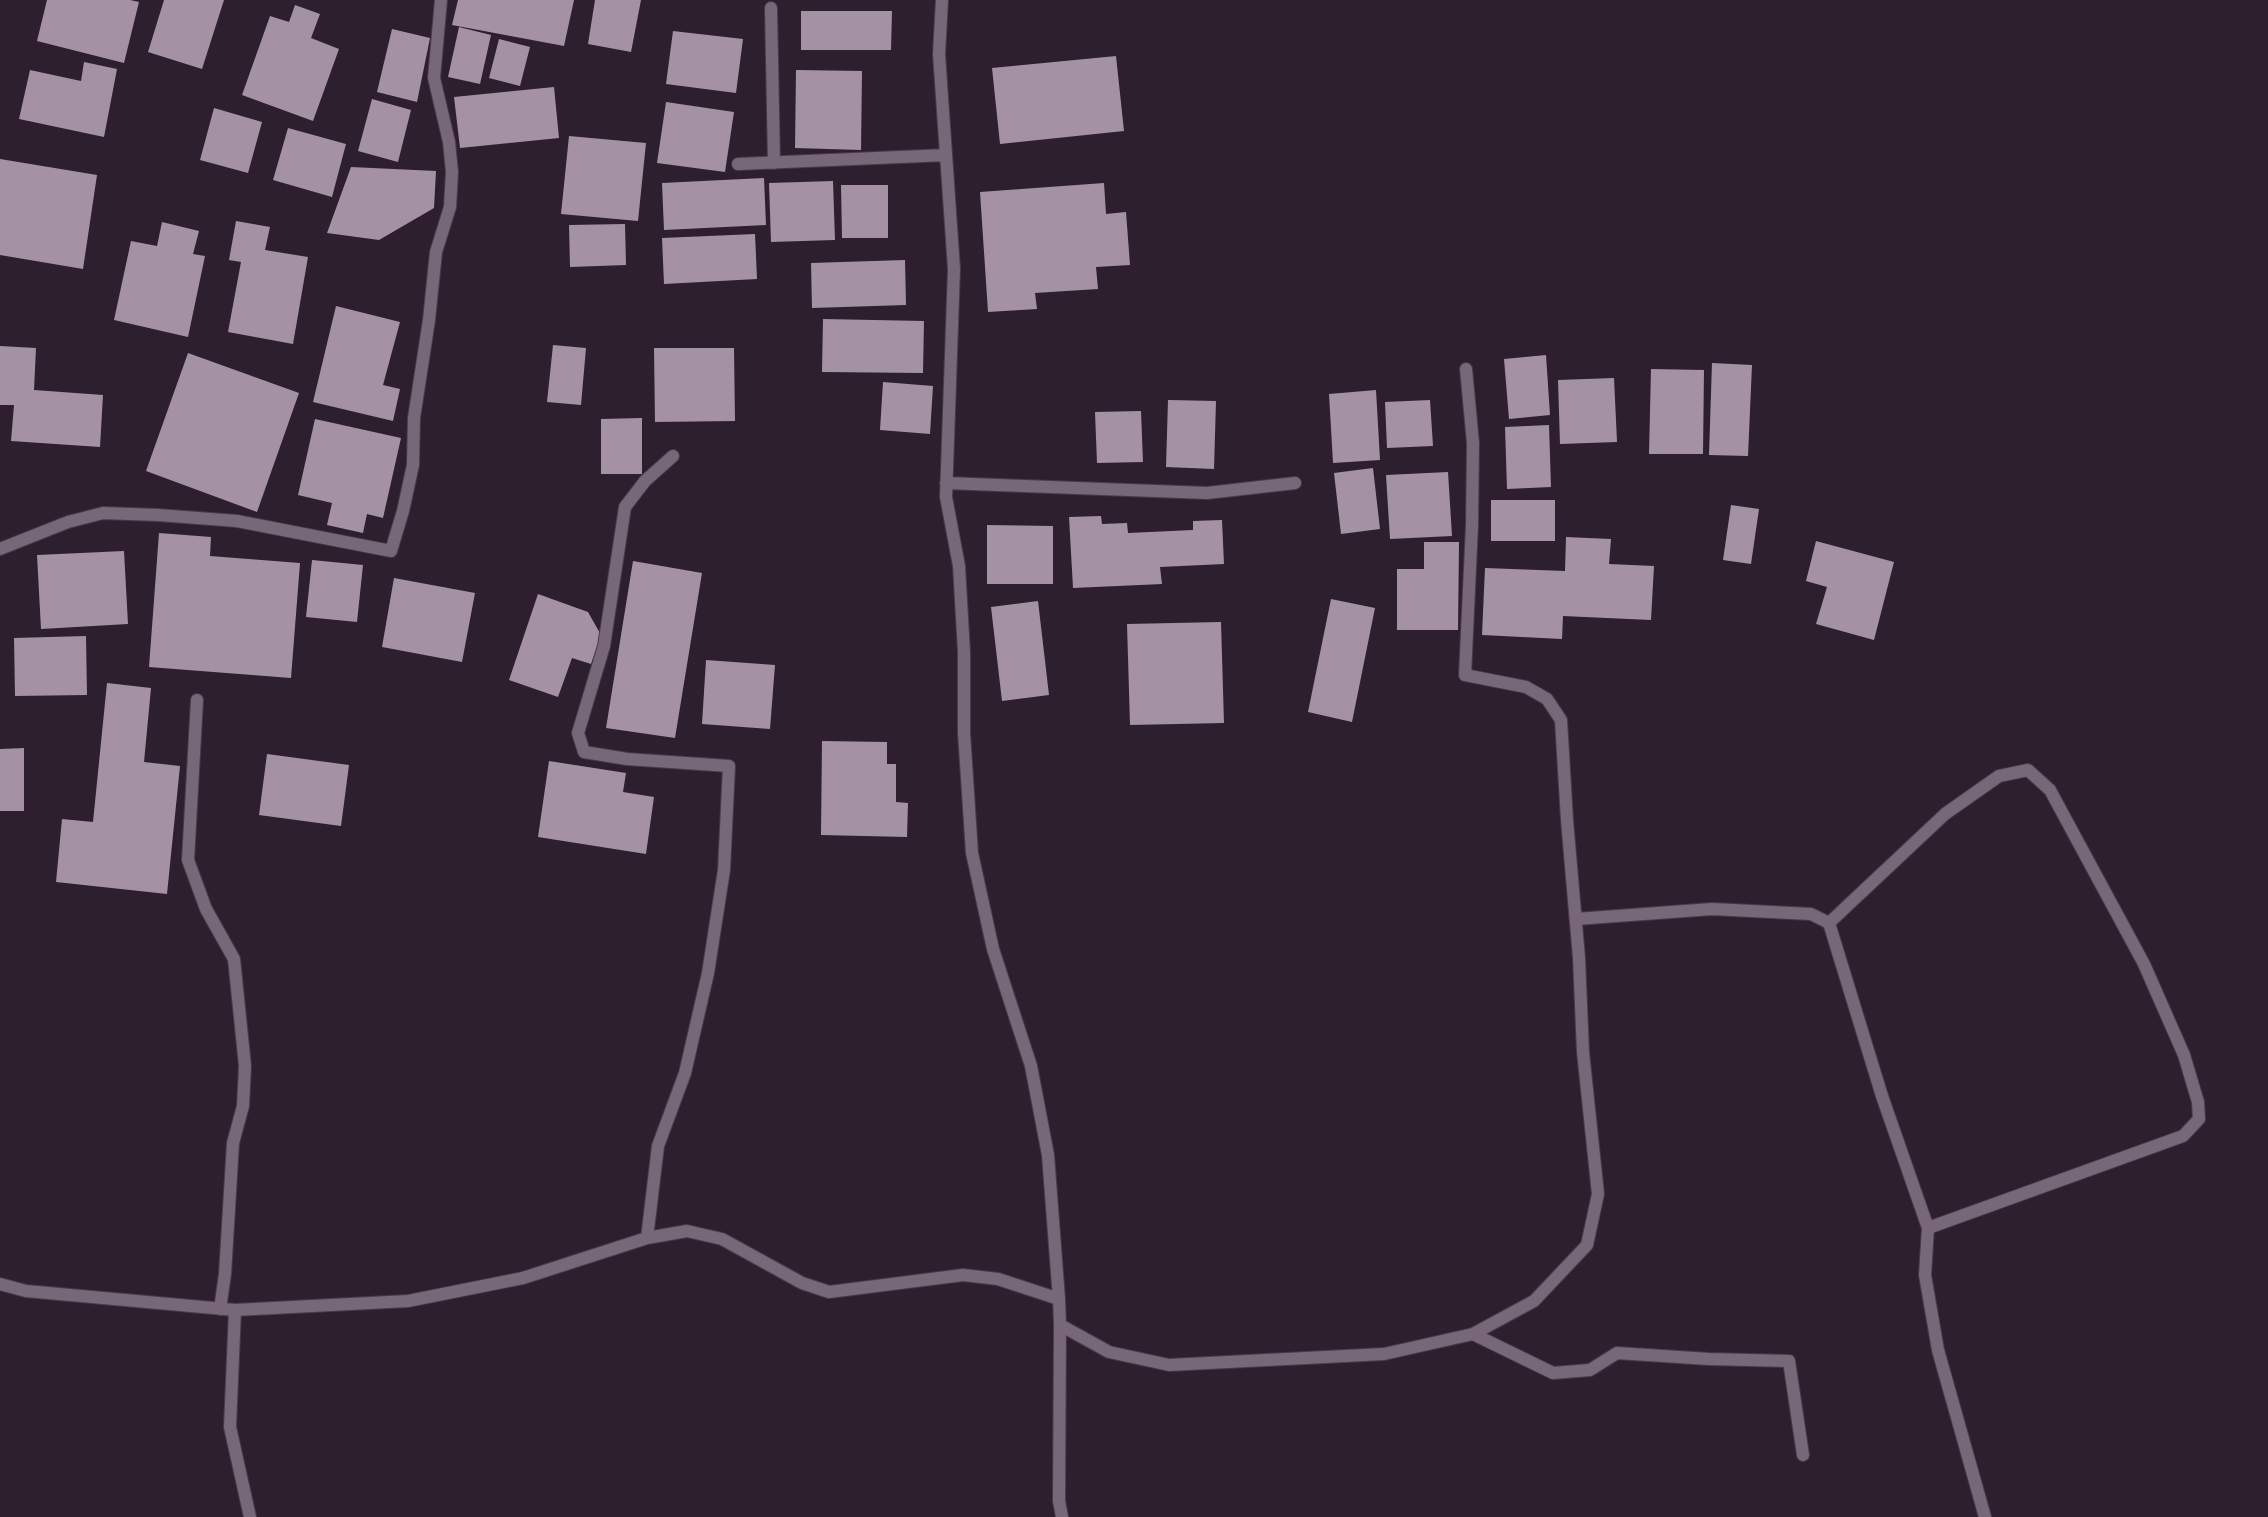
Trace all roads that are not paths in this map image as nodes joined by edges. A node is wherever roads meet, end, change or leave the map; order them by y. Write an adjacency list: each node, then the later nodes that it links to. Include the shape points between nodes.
1 (441, 0): 11 (street, via 434,78 449,142 452,172 450,207 436,252 414,418 413,465 391,551 237,521 103,513 68,522)
2 (942, 0): 4 (street, via 939,54)
3 (771, 8): 5 (street)
4 (946, 155): 5 (street); 10 (street, via 954,269)
5 (774, 163): 6 (street)
6 (738, 164)
7 (1466, 369): 13 (street, via 1473,452 1464,675 1526,687 1547,699 1561,720)
8 (673, 456): 16 (street, via 645,481 624,507 604,646 578,733 584,752 627,759 729,766 724,870 708,973 686,1073 658,1146)
9 (1295, 483): 10 (street, via 1207,493)
10 (946, 484): 18 (street, via 959,566 964,733 972,853 993,949 1031,1066 1048,1155)
11 (0, 550)
12 (198, 700): 19 (street, via 188,860 206,909 234,960 245,1066 243,1106 233,1143)
13 (1576, 919): 14 (street, via 1712,909 1811,914); 22 (street, via 1583,1052 1598,1194 1586,1245 1534,1301)
14 (1829, 923): 15 (street, via 1882,1096); 15 (street, via 1945,814 1999,776 2028,770 2050,790 2088,859 2144,964 2184,1055 2198,1102 2198,1119 2183,1136)
15 (1928, 1228): 26 (street, via 1925,1275 1938,1350)
16 (647, 1238): 18 (street, via 688,1231 722,1239 802,1284 829,1292 963,1275 998,1279); 20 (street, via 523,1278 455,1293 408,1301)
17 (0, 1284): 19 (street, via 26,1291)
18 (1058, 1299): 21 (street)
19 (220, 1309): 20 (street)
20 (235, 1310): 24 (street, via 230,1427)
21 (1060, 1325): 22 (street, via 1109,1352 1169,1365 1384,1354); 25 (street, via 1059,1502)
22 (1472, 1334): 23 (street, via 1553,1373 1590,1370 1617,1354 1789,1361)
23 (1803, 1455)
24 (250, 1517)
25 (1062, 1517)
26 (1985, 1517)

